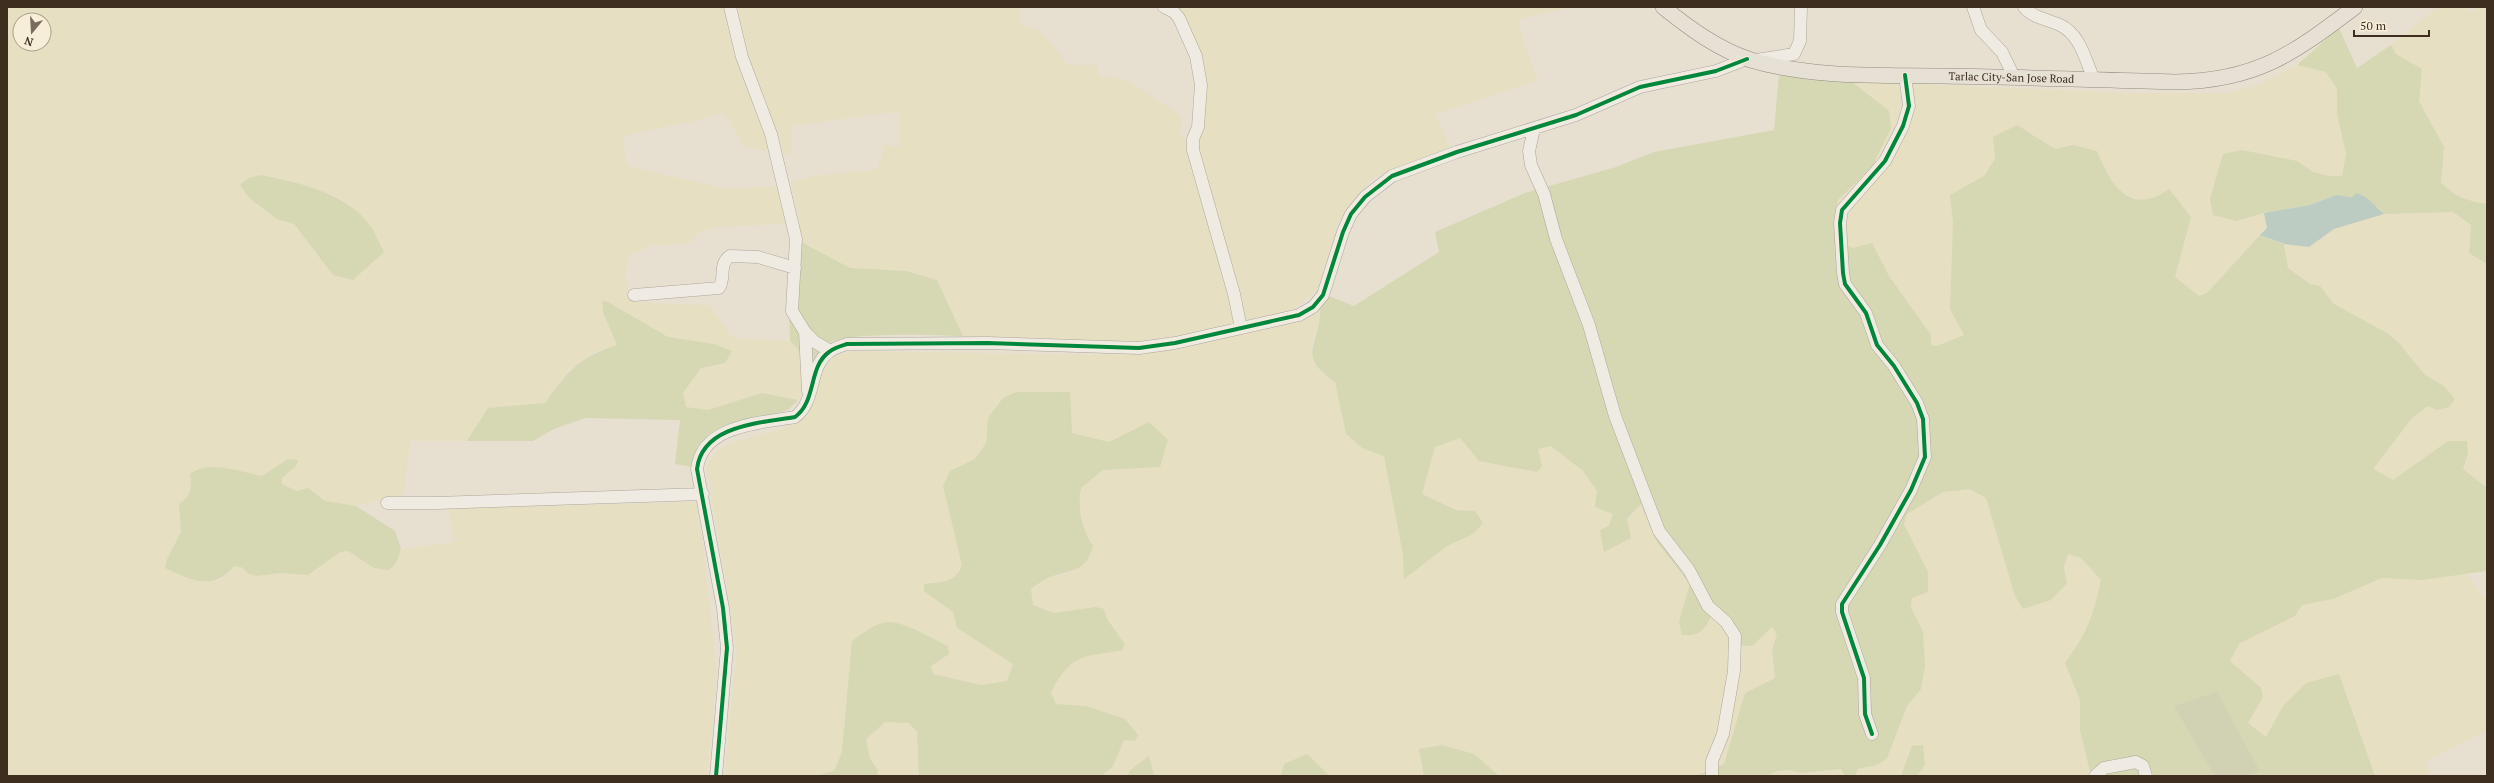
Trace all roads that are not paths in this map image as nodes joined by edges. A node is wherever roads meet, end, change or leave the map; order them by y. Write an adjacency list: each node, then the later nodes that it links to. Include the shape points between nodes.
1 (730, 7): 13 (street, via 742,57 771,134 796,239)
2 (1663, 7): 8 (main road, Tarlac City-San Jose Road, via 1719,46)
3 (1801, 7): 8 (street, via 1800,41 1794,54)
4 (1973, 7): 10 (street, via 1981,30 2002,52)
5 (2024, 7): 11 (street, via 2032,14 2060,25 2071,33)
6 (2355, 7): 11 (main road, Tarlac City-San Jose Road, via 2294,52 2256,70 2190,82)
7 (1173, 9): 15 (street, via 1196,56 1201,85 1198,127 1193,139 1193,150 1234,294)
8 (1750, 60): 9 (main road, Tarlac City-San Jose Road, via 1806,70); 12 (street, via 1716,71 1640,87 1586,112)
9 (1905, 75): 10 (main road, Tarlac City-San Jose Road); 21 (street, via 1909,106 1903,126 1885,160 1846,204 1840,215 1843,273 1846,284 1866,313 1877,345 1894,366 1917,403 1923,419 1925,438 1925,457 1911,490 1842,604 1842,612 1864,678 1865,714)
10 (2014, 77): 11 (main road, Tarlac City-San Jose Road)
11 (2094, 80)
12 (1534, 129): 15 (street, via 1413,167 1382,182 1351,214 1343,232 1327,288 1319,301 1299,315); 23 (street, via 1529,151 1531,165 1544,194 1556,239 1592,331 1615,416 1659,531 1689,570 1708,606 1726,622 1736,636 1734,671 1723,734 1712,761)
13 (795, 268): 14 (street, via 758,257 730,256 723,264 722,284 719,288); 16 (street, via 792,311)
14 (634, 295)
15 (1241, 328): 17 (street, via 1175,343 1139,348 987,343 847,344)
16 (806, 332): 17 (street); 18 (street)
17 (830, 351): 18 (street, via 820,365)
18 (809, 400): 19 (street, via 805,408 794,417 748,424 706,444 697,469)
19 (703, 494): 20 (street, via 436,504); 22 (street, via 723,608 727,648)
20 (387, 503)
21 (1872, 734)
22 (716, 776)
23 (1712, 776)
24 (2095, 776): 25 (street, via 2104,768 2136,762 2143,766)
25 (2146, 776)

